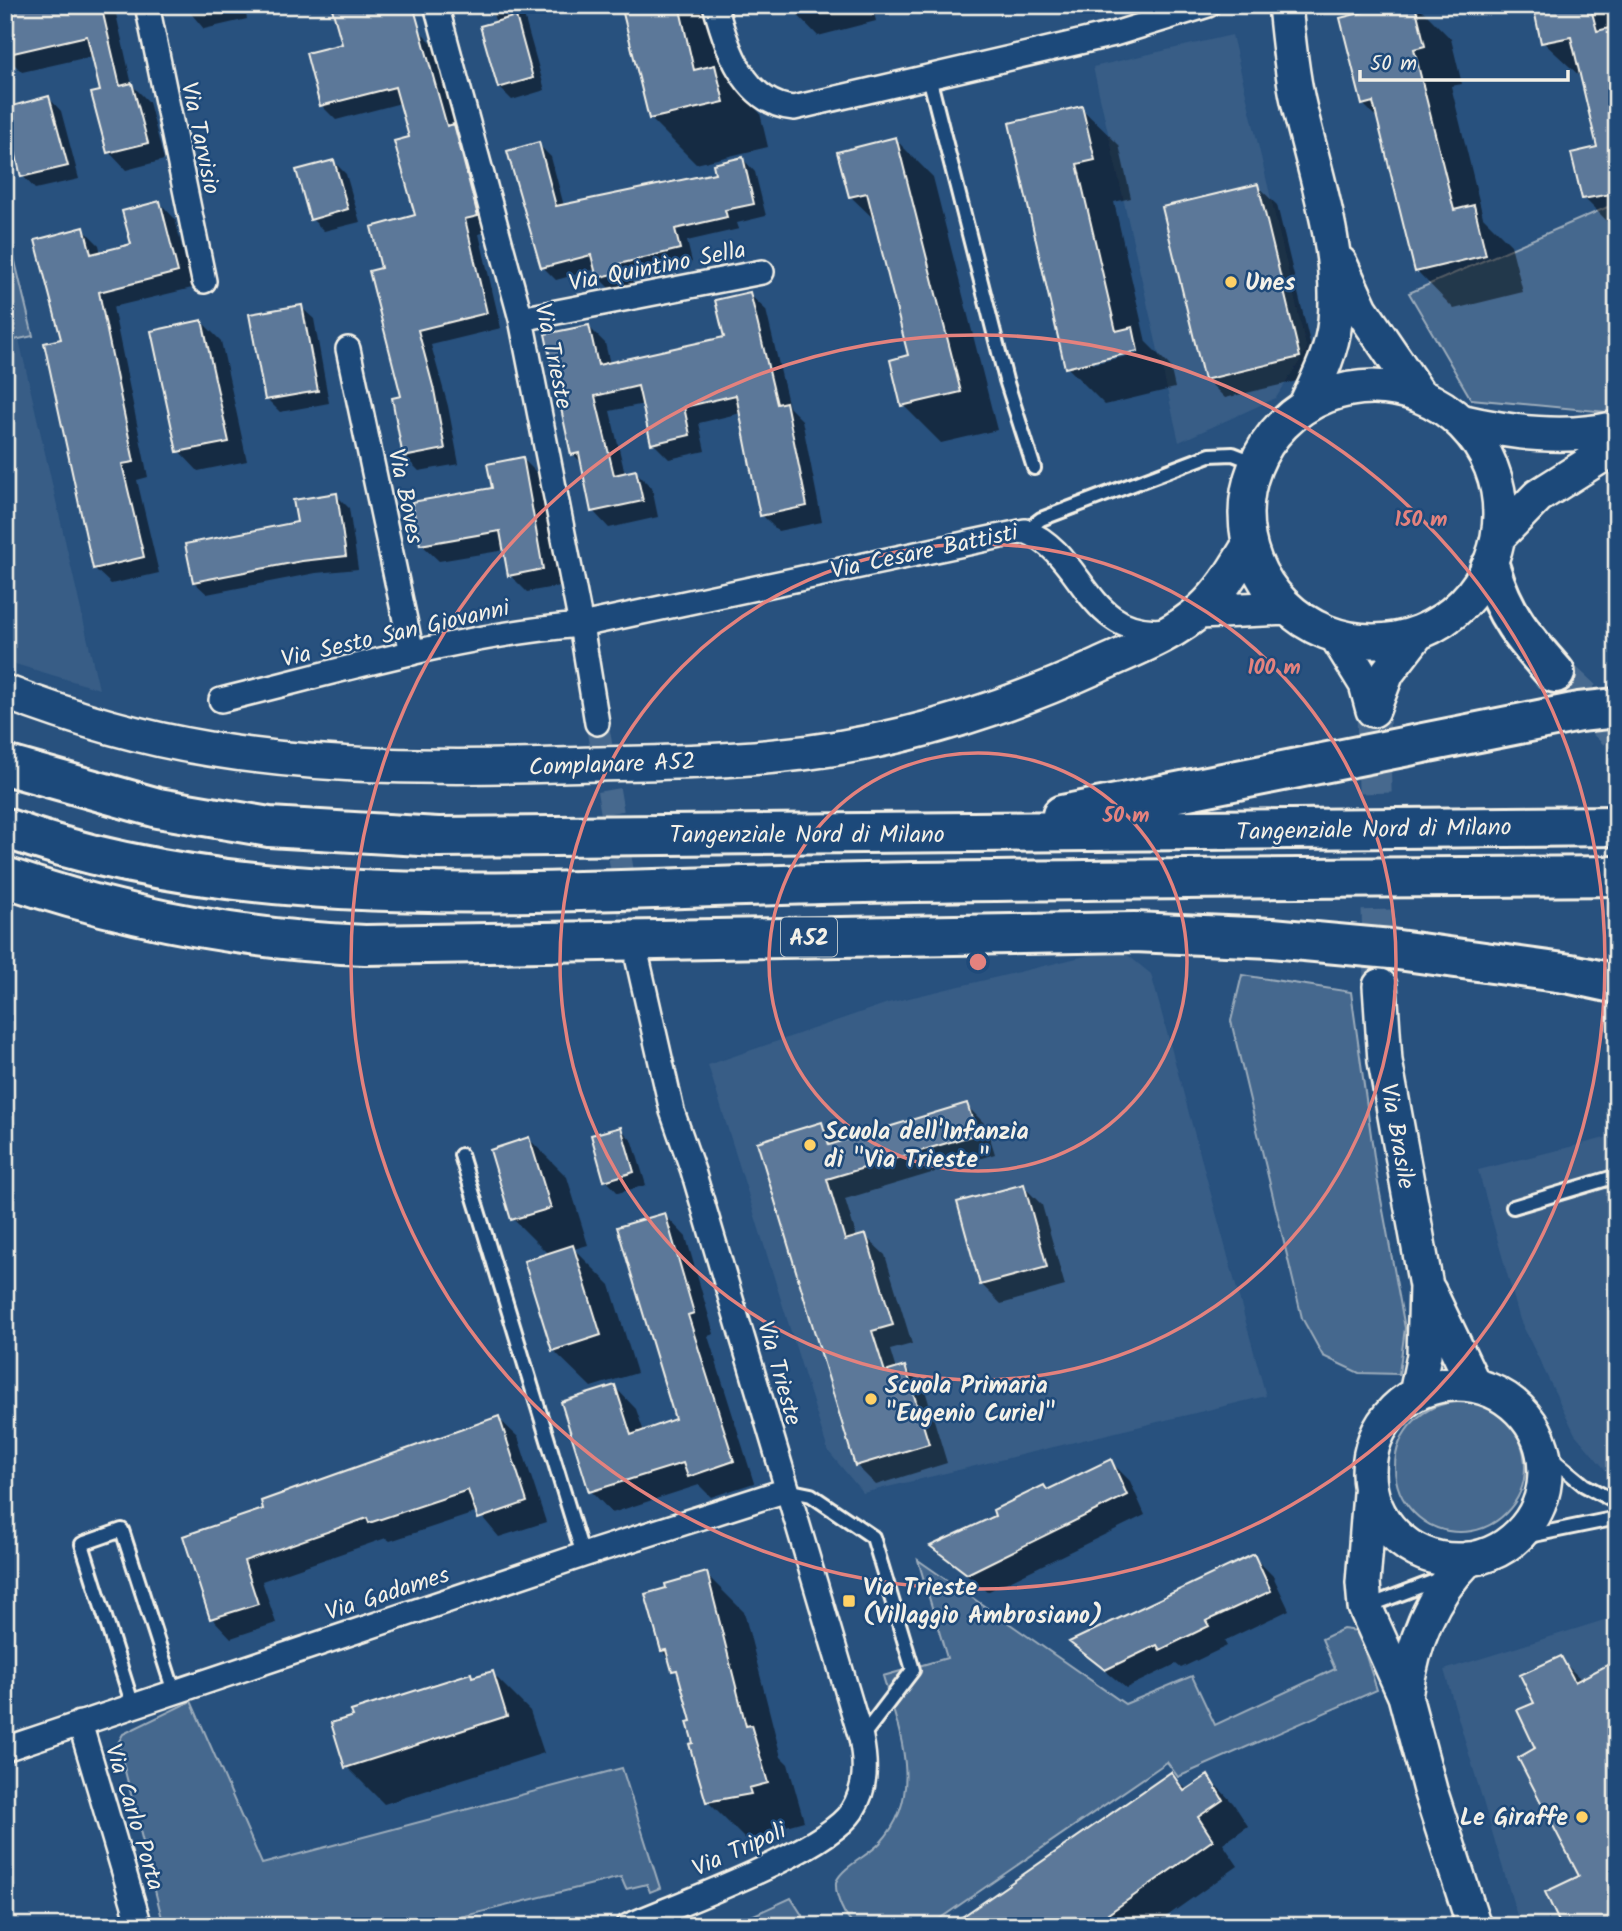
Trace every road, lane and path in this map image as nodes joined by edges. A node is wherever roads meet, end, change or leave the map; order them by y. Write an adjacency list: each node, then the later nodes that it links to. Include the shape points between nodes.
1 (147, 5): 9 (street, Via Tarvisio)
2 (436, 5): 10 (street, Via Trieste)
3 (715, 5): 6 (street, via 729,48 747,81 779,106 807,107)
4 (1208, 5): 6 (street, via 1114,34)
5 (1285, 5): 7 (street, via 1297,96)
6 (929, 78): 18 (lane, via 1006,380)
7 (1331, 240): 12 (street, via 1361,309); 13 (street, via 1332,337 1325,365)
8 (762, 272): 10 (street, Via Quintino Sella)
9 (204, 281)
10 (521, 319): 24 (street, Via Trieste)
11 (348, 349): 27 (street, Via Boves)
12 (1420, 396): 13 (street, via 1386,387 1352,388); 14 (street)
13 (1305, 406): 17 (street, via 1278,430)
14 (1460, 421): 15 (street, via 1514,433 1575,434); 21 (street, via 1493,469 1501,509)
15 (1617, 428)
16 (1617, 446): 21 (street, via 1538,496)
17 (1256, 463): 19 (lane, Via Cesare Battisti, via 1233,454 1210,455 1041,519); 20 (street, via 1246,501)
18 (1034, 468)
19 (1026, 531): 23 (street, via 1043,538 1059,553 1088,596 1112,618 1138,630); 24 (street, Via Cesare Battisti)
20 (1249, 545): 22 (street, via 1259,572); 23 (street, Complanare A52, via 1232,574)
21 (1494, 552): 25 (street, via 1467,601); 28 (highway, via 1500,602)
22 (1287, 608): 23 (street, Complanare A52); 26 (street)
23 (1185, 621): 29 (street, Complanare A52, via 1046,690 950,722 851,745 696,762 373,767 295,760 207,749 118,728)
24 (581, 625): 27 (street, Via Sesto San Giovanni, via 525,630); 32 (street, Via Trieste)
25 (1417, 634): 26 (street, via 1374,642); 26 (street, via 1387,673 1373,710 1366,684)
26 (1338, 637)
27 (412, 653): 30 (street, Via Sesto San Giovanni)
28 (1555, 673)
29 (5, 692)
30 (221, 700)
31 (1617, 708): 36 (highway)
32 (597, 723)
33 (5, 765): 36 (highway, Tangenziale Nord di Milano, via 158,808 269,827 438,836)
34 (1617, 826): 36 (highway, Tangenziale Nord di Milano)
35 (5, 828): 37 (highway, Tangenziale Nord di Milano / A52, via 140,865 258,883 438,891)
36 (970, 833)
37 (1617, 876)
38 (5, 877): 40 (highway, A52, via 156,920 298,943 1134,932 1391,949)
39 (638, 961): 50 (street, Via Trieste, via 672,1111)
40 (1617, 984)
41 (1380, 986): 45 (street, Via Brasile, via 1385,1061)
42 (461, 1155): 54 (lane)
43 (1617, 1176): 44 (lane)
44 (1513, 1207)
45 (1426, 1286): 46 (street, Via Brasile); 47 (street, Via Brasile, via 1424,1354)
46 (1474, 1385): 47 (street, via 1433,1387); 48 (street, via 1513,1403 1530,1420)
47 (1416, 1394): 49 (street, via 1402,1402 1382,1425 1369,1460)
48 (1544, 1452): 51 (lane, via 1584,1485); 53 (street, via 1540,1503)
49 (1370, 1485): 55 (street, via 1382,1518 1402,1540); 56 (street)
50 (787, 1490): 54 (street, Via Gadames); 61 (street, Via Trieste); 61 (lane, via 811,1495 873,1537 913,1670)
51 (1617, 1503)
52 (1617, 1518): 53 (lane)
53 (1514, 1539): 55 (street)
54 (583, 1555): 57 (street, Via Gadames)
55 (1461, 1566): 56 (lane); 58 (street, via 1429,1611 1410,1665)
56 (1365, 1607): 58 (street)
57 (174, 1692): 59 (street, Via Gadames); 59 (lane, via 122,1530 103,1536 82,1544)
58 (1405, 1696): 66 (street)
59 (133, 1706): 60 (street, Via Gadames)
60 (80, 1723): 62 (street, Via Gadames); 64 (street, Via Carlo Porta)
61 (861, 1738): 63 (street, Via Trieste, via 865,1772)
62 (5, 1749)
63 (857, 1800): 65 (street, Via Tripoli, via 831,1833 798,1852)
64 (140, 1926)
65 (628, 1926)
66 (1474, 1926)

